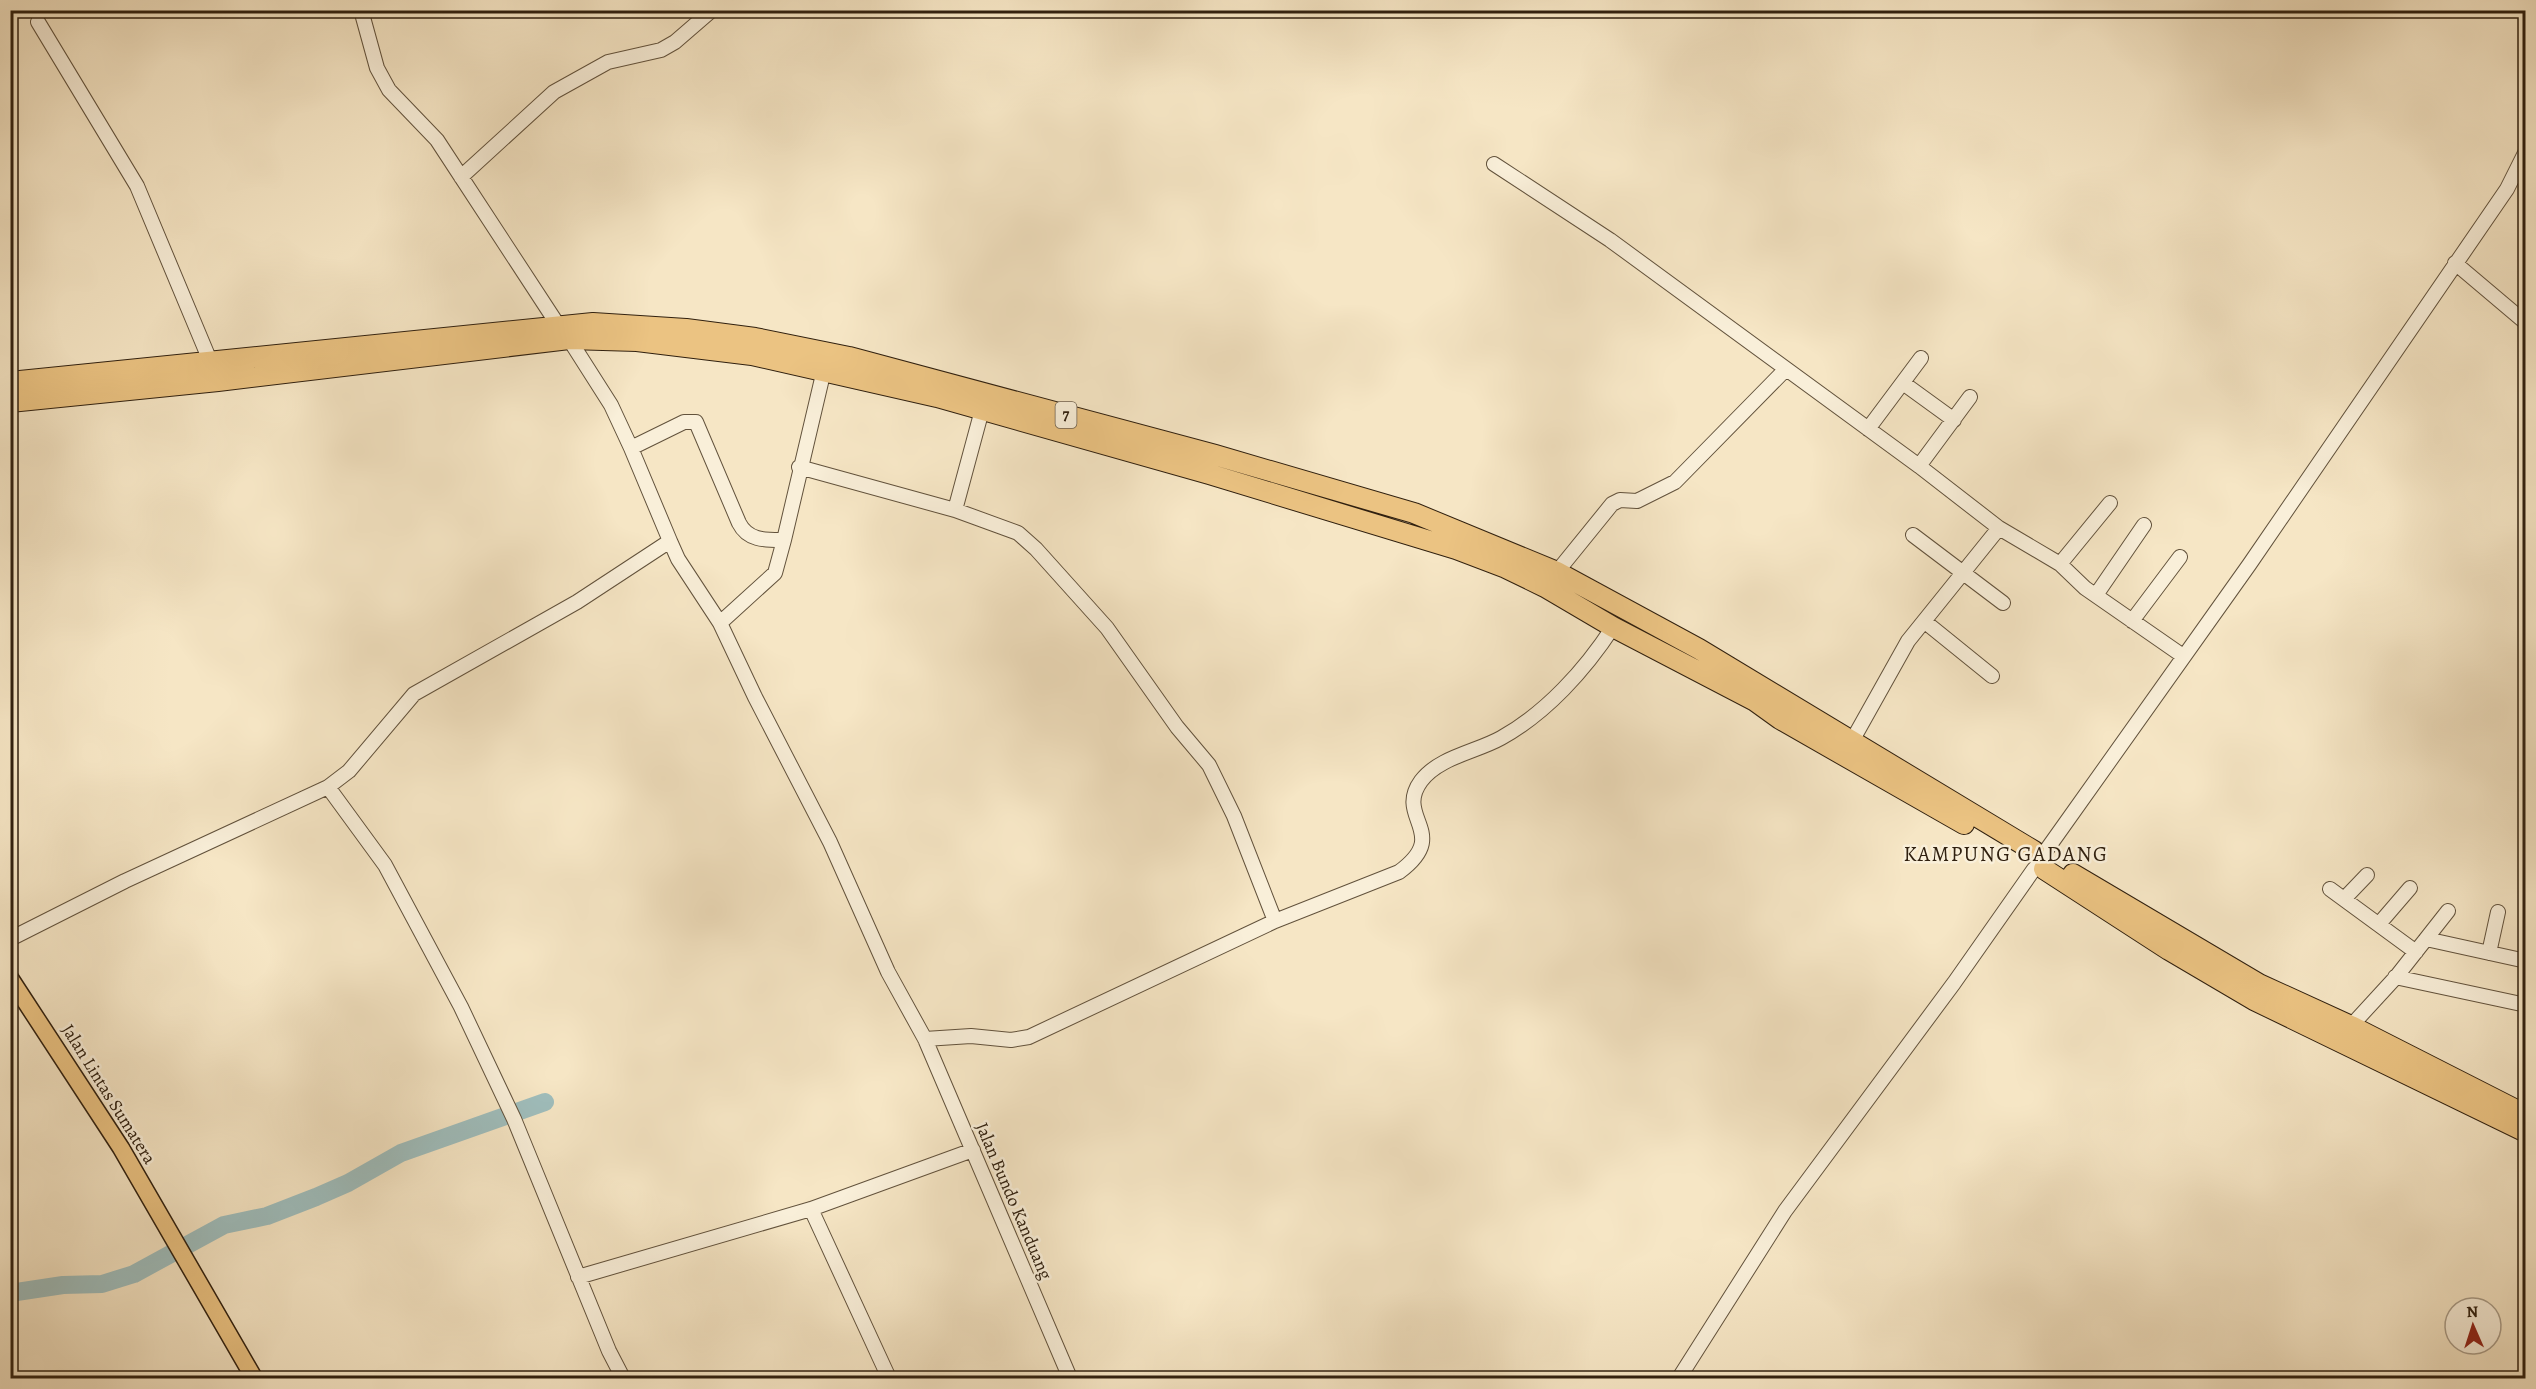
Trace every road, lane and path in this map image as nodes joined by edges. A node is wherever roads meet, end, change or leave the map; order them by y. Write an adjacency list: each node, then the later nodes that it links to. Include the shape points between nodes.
1 (361, 10): 6 (street, Jalan Bundo Kanduang, via 377,68 389,90 437,140)
2 (711, 10): 6 (street, via 661,50 608,62 554,92)
3 (38, 22): 13 (street, via 137,186)
4 (2526, 151): 7 (street, via 2507,189)
5 (1494, 164): 14 (street, via 1610,240)
6 (461, 177): 9 (street, Jalan Bundo Kanduang)
7 (2455, 263): 8 (street); 44 (street)
8 (2526, 323)
9 (564, 332): 10 (highway, 7, via 637,341); 12 (highway, 7); 23 (street, Jalan Bundo Kanduang, via 611,405)
10 (754, 346): 15 (highway, 7); 24 (highway, 7, via 849,357)
11 (1921, 358): 17 (street)
12 (301, 362): 13 (highway, 7); 19 (highway, 7)
13 (211, 363): 16 (highway, 7)
14 (1786, 369): 22 (street); 37 (street, via 1675,482 1637,501 1620,500 1612,504)
15 (824, 370): 20 (highway, 7); 26 (street)
16 (10, 382)
17 (1903, 383): 21 (street); 22 (street)
18 (1970, 396): 21 (street)
19 (10, 402)
20 (982, 411): 24 (highway, 7); 28 (street)
21 (1954, 420): 25 (street)
22 (1868, 429): 25 (street)
23 (631, 448): 32 (street, via 684,422 696,422 744,532 760,539); 33 (street, Jalan Bundo Kanduang)
24 (1212, 465): 37 (highway, 7, via 1506,568)
25 (1919, 466): 30 (street)
26 (799, 467): 28 (street); 32 (street)
27 (2110, 503): 35 (street)
28 (955, 510): 55 (street, via 1025,538 1107,628 1219,780)
29 (2144, 525): 38 (street)
30 (1999, 528): 35 (street); 36 (street)
31 (1913, 535): 36 (street)
32 (784, 540): 42 (street, via 779,563 770,578)
33 (670, 541): 42 (street, Jalan Bundo Kanduang); 47 (street, via 585,597 414,694 349,771)
34 (2180, 557): 41 (street)
35 (2060, 564): 38 (street)
36 (1964, 572): 39 (street); 40 (street)
37 (1551, 579): 43 (highway, 7); 46 (highway, 7, via 1699,649)
38 (2096, 595): 41 (street)
39 (2003, 603)
40 (1924, 621): 45 (street); 46 (street, via 1908,641)
41 (2132, 621): 44 (street)
42 (720, 623): 67 (street, Jalan Bundo Kanduang, via 830,842 888,972)
43 (1613, 627): 48 (highway, 7, via 1755,701 1837,752); 55 (street, via 1569,683 1522,723 1501,738 1443,764 1421,781 1413,800 1423,843 1413,862 1382,880)
44 (2183, 656): 48 (street)
45 (1992, 676)
46 (1852, 741): 48 (highway, 7)
47 (327, 787): 57 (street); 72 (street, via 393,879 461,1007 512,1114)
48 (2039, 861): 65 (highway, via 2169,951 2254,999); 77 (street, via 1779,1219)
49 (2367, 875): 52 (street)
50 (2410, 888): 56 (street)
51 (2330, 889): 52 (street)
52 (2344, 899): 56 (street)
53 (2448, 911): 58 (street)
54 (2498, 912): 60 (street)
55 (1275, 921): 67 (street, via 1029,1037)
56 (2379, 924): 59 (street)
57 (10, 939)
58 (2426, 939): 59 (street); 60 (street)
59 (2416, 951): 62 (street)
60 (2489, 953): 61 (street)
61 (2526, 961)
62 (2395, 977): 64 (street); 66 (street)
63 (10, 978): 73 (main road, Jalan Lintas Sumatera, via 121,1148)
64 (2526, 1005)
65 (2306, 1015): 66 (highway); 69 (highway)
66 (2351, 1026): 68 (highway)
67 (925, 1039): 70 (street, Jalan Bundo Kanduang)
68 (2526, 1115)
69 (2526, 1132)
70 (973, 1150): 71 (street); 76 (street, Jalan Bundo Kanduang)
71 (811, 1209): 72 (street); 75 (street)
72 (578, 1277): 74 (street)
73 (254, 1378)
74 (623, 1378)
75 (889, 1378)
76 (1070, 1378)
77 (1679, 1378)

